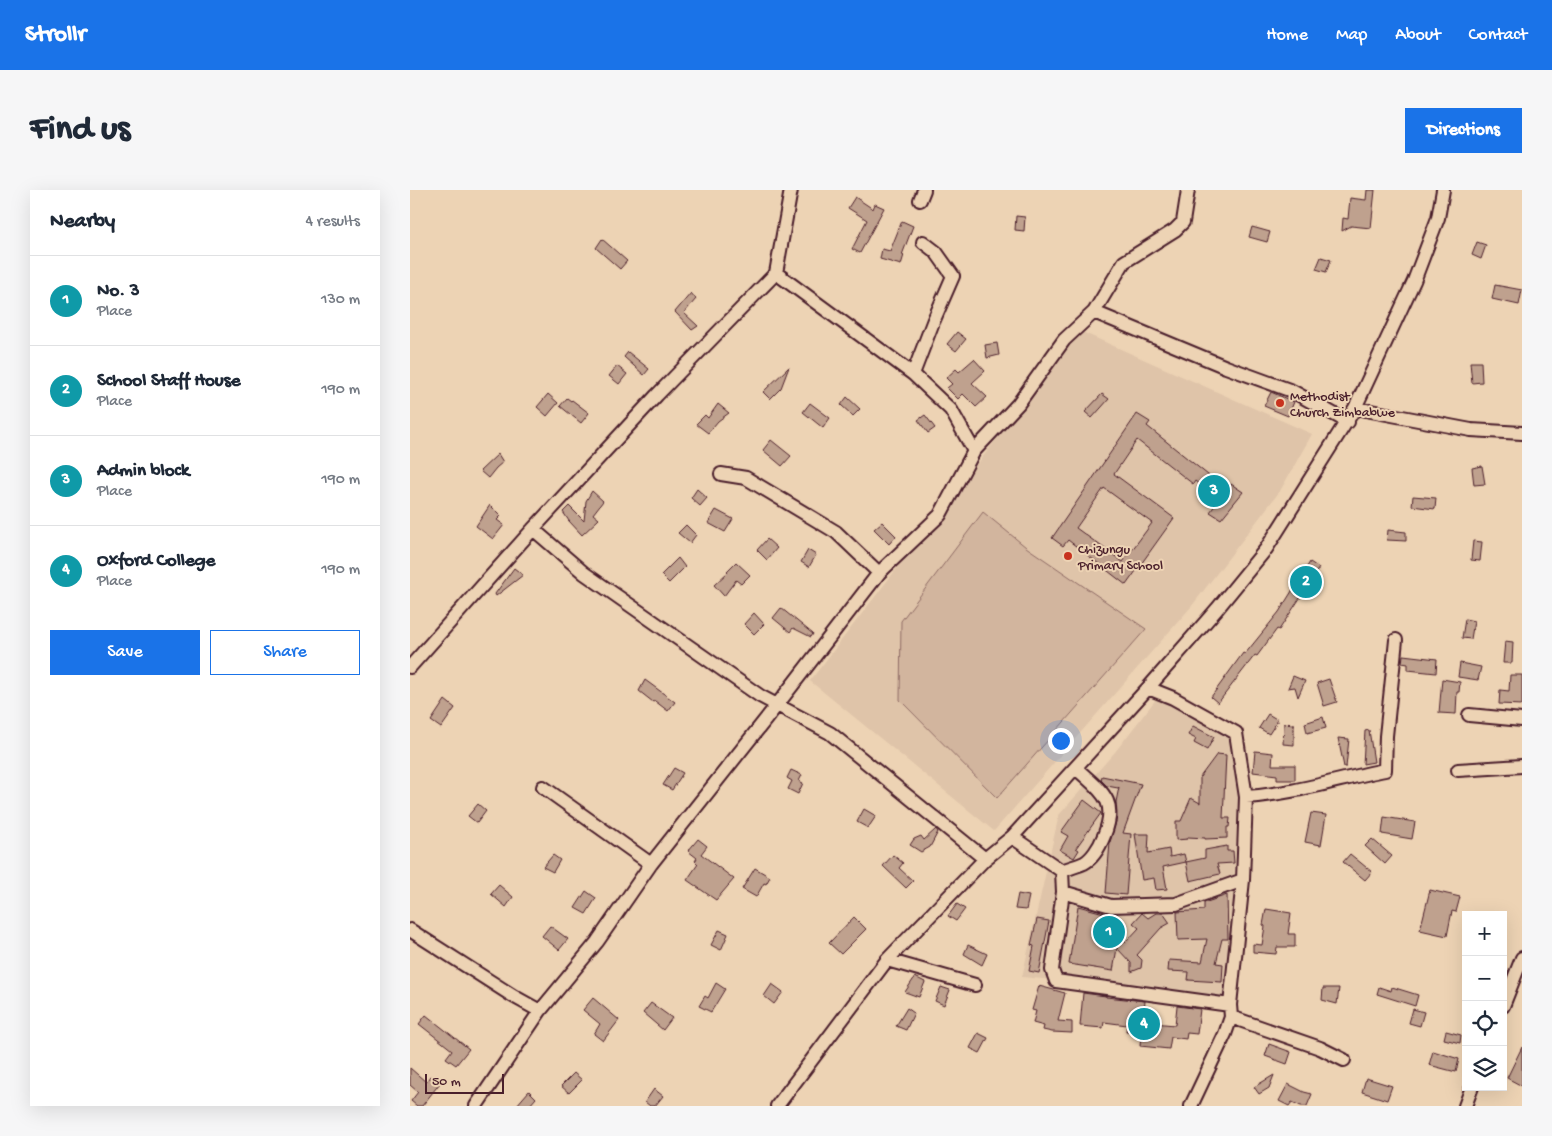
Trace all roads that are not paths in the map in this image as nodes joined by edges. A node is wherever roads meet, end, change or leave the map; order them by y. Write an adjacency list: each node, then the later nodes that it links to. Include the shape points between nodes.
1 (791, 190): 5 (street)
2 (1443, 190): 8 (street, via 1438,218 1414,281)
3 (1188, 193): 6 (street, via 1183,222 1124,262)
4 (923, 242): 7 (street, via 936,252 954,276 932,322)
5 (776, 273): 7 (street); 13 (street)
6 (1094, 312): 9 (street, via 1292,391); 11 (street, via 1064,340 1018,404)
7 (913, 374): 11 (street, via 951,410)
8 (1355, 408): 9 (street); 10 (street, via 1471,430)
9 (1348, 422): 17 (street, via 1266,549)
10 (1522, 433)
11 (974, 451): 14 (street, via 940,515)
12 (720, 474): 14 (street, via 746,478 836,532)
13 (533, 529): 16 (street); 18 (street, via 584,572)
14 (879, 574): 18 (street)
15 (1396, 640): 25 (street, via 1385,770 1272,795)
16 (410, 667)
17 (1148, 688): 22 (street); 25 (street, via 1236,733)
18 (777, 705): 27 (street, via 830,733); 28 (street)
19 (1469, 715): 20 (street)
20 (1522, 720)
21 (1522, 766): 23 (street)
22 (1076, 768): 26 (street); 29 (street, via 1099,789 1108,802 1110,816 1102,842 1086,862)
23 (1458, 770)
24 (543, 787): 28 (street)
25 (1246, 797): 30 (street)
26 (1012, 837): 27 (street); 29 (street)
27 (985, 859): 34 (street)
28 (651, 864): 37 (street, via 597,942)
29 (1062, 871): 31 (street)
30 (1243, 880): 31 (street, via 1176,904 1111,906); 38 (street)
31 (1063, 892): 38 (street, via 1052,970 1056,981)
32 (410, 930): 37 (street)
33 (1522, 958): 36 (street)
34 (887, 960): 35 (street); 42 (street)
35 (975, 985)
36 (1505, 1001)
37 (540, 1011): 41 (street)
38 (1230, 1011): 39 (street); 43 (street, via 1225,1034)
39 (1344, 1060)
40 (1471, 1091): 44 (street)
41 (476, 1106)
42 (777, 1106)
43 (1190, 1106)
44 (1465, 1106)

